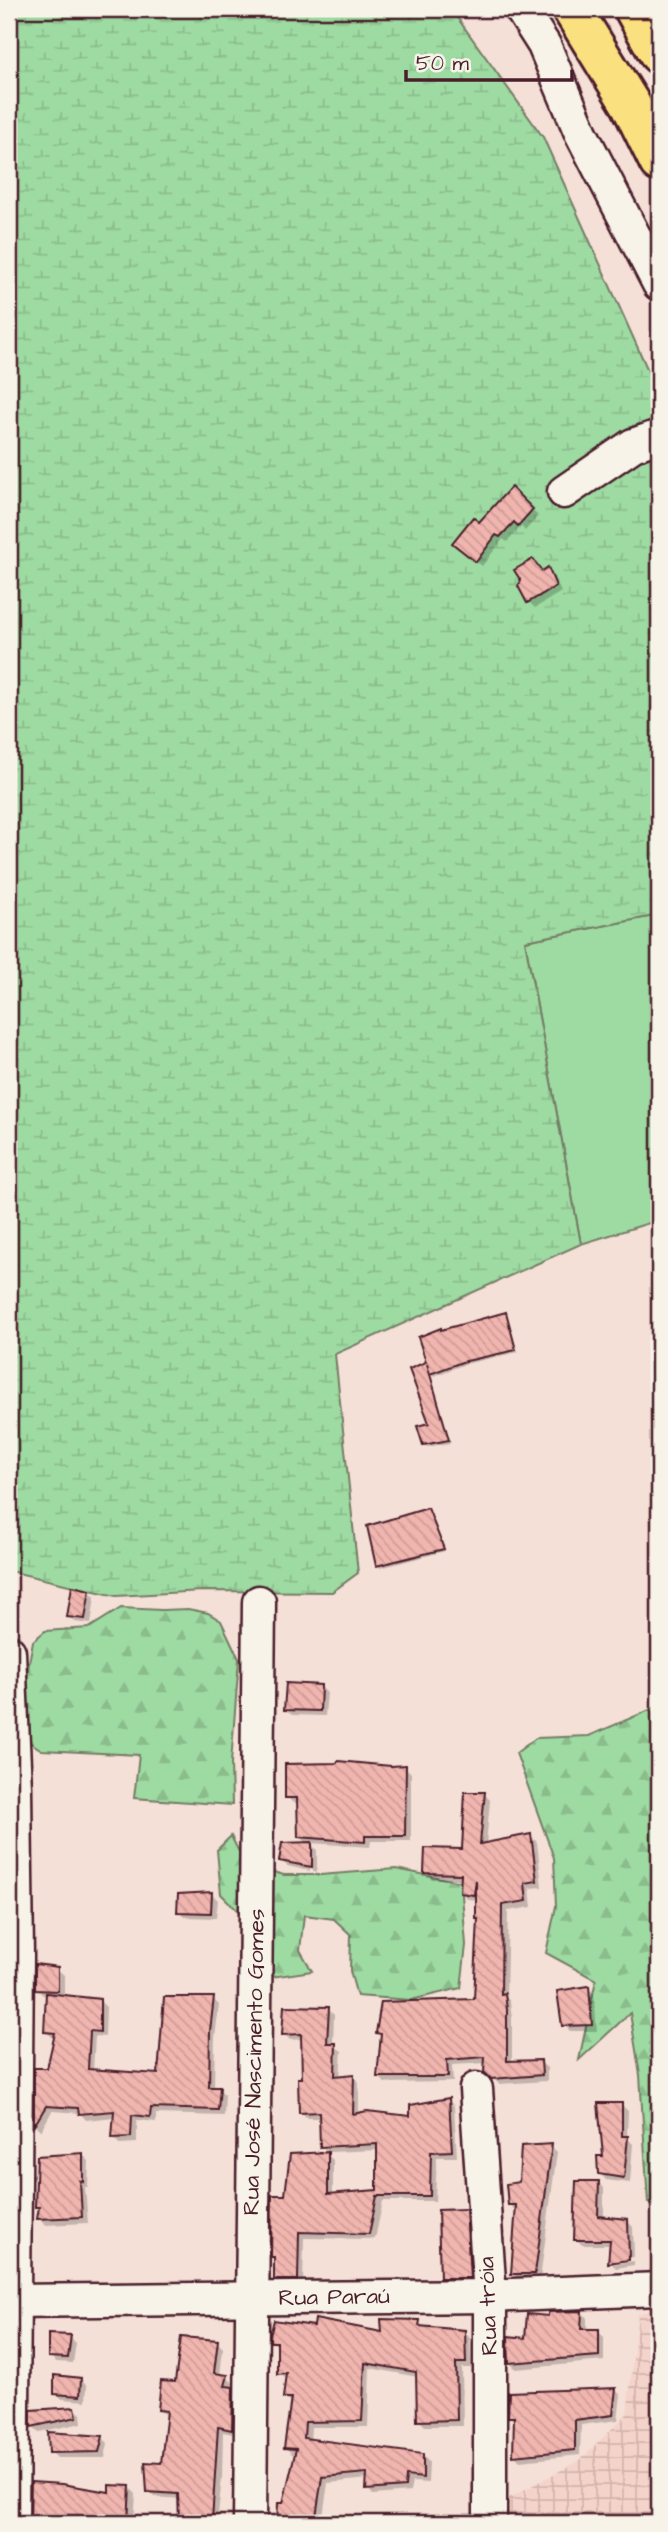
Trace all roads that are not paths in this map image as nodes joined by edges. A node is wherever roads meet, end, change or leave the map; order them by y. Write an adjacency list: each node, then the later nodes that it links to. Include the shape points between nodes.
1 (521, 9): 6 (street, via 544,46 581,133)
2 (572, 9): 5 (highway, via 631,105)
3 (634, 9): 4 (highway)
4 (659, 54)
5 (659, 162)
6 (659, 284)
7 (659, 436): 8 (street, via 633,444)
8 (564, 492)
9 (259, 1601): 14 (street, Rua José Nascimento Gomes)
10 (9, 1655): 15 (street, via 17,1956)
11 (476, 2089): 13 (street, Rua tróia)
12 (659, 2289): 13 (street, Rua Paraú)
13 (490, 2296): 14 (street, Rua Paraú); 18 (street, Rua tróia)
14 (252, 2298): 15 (street, Rua Paraú); 17 (street, Rua José Nascimento Gomes)
15 (12, 2301): 16 (street)
16 (12, 2523)
17 (250, 2523)
18 (490, 2523)

